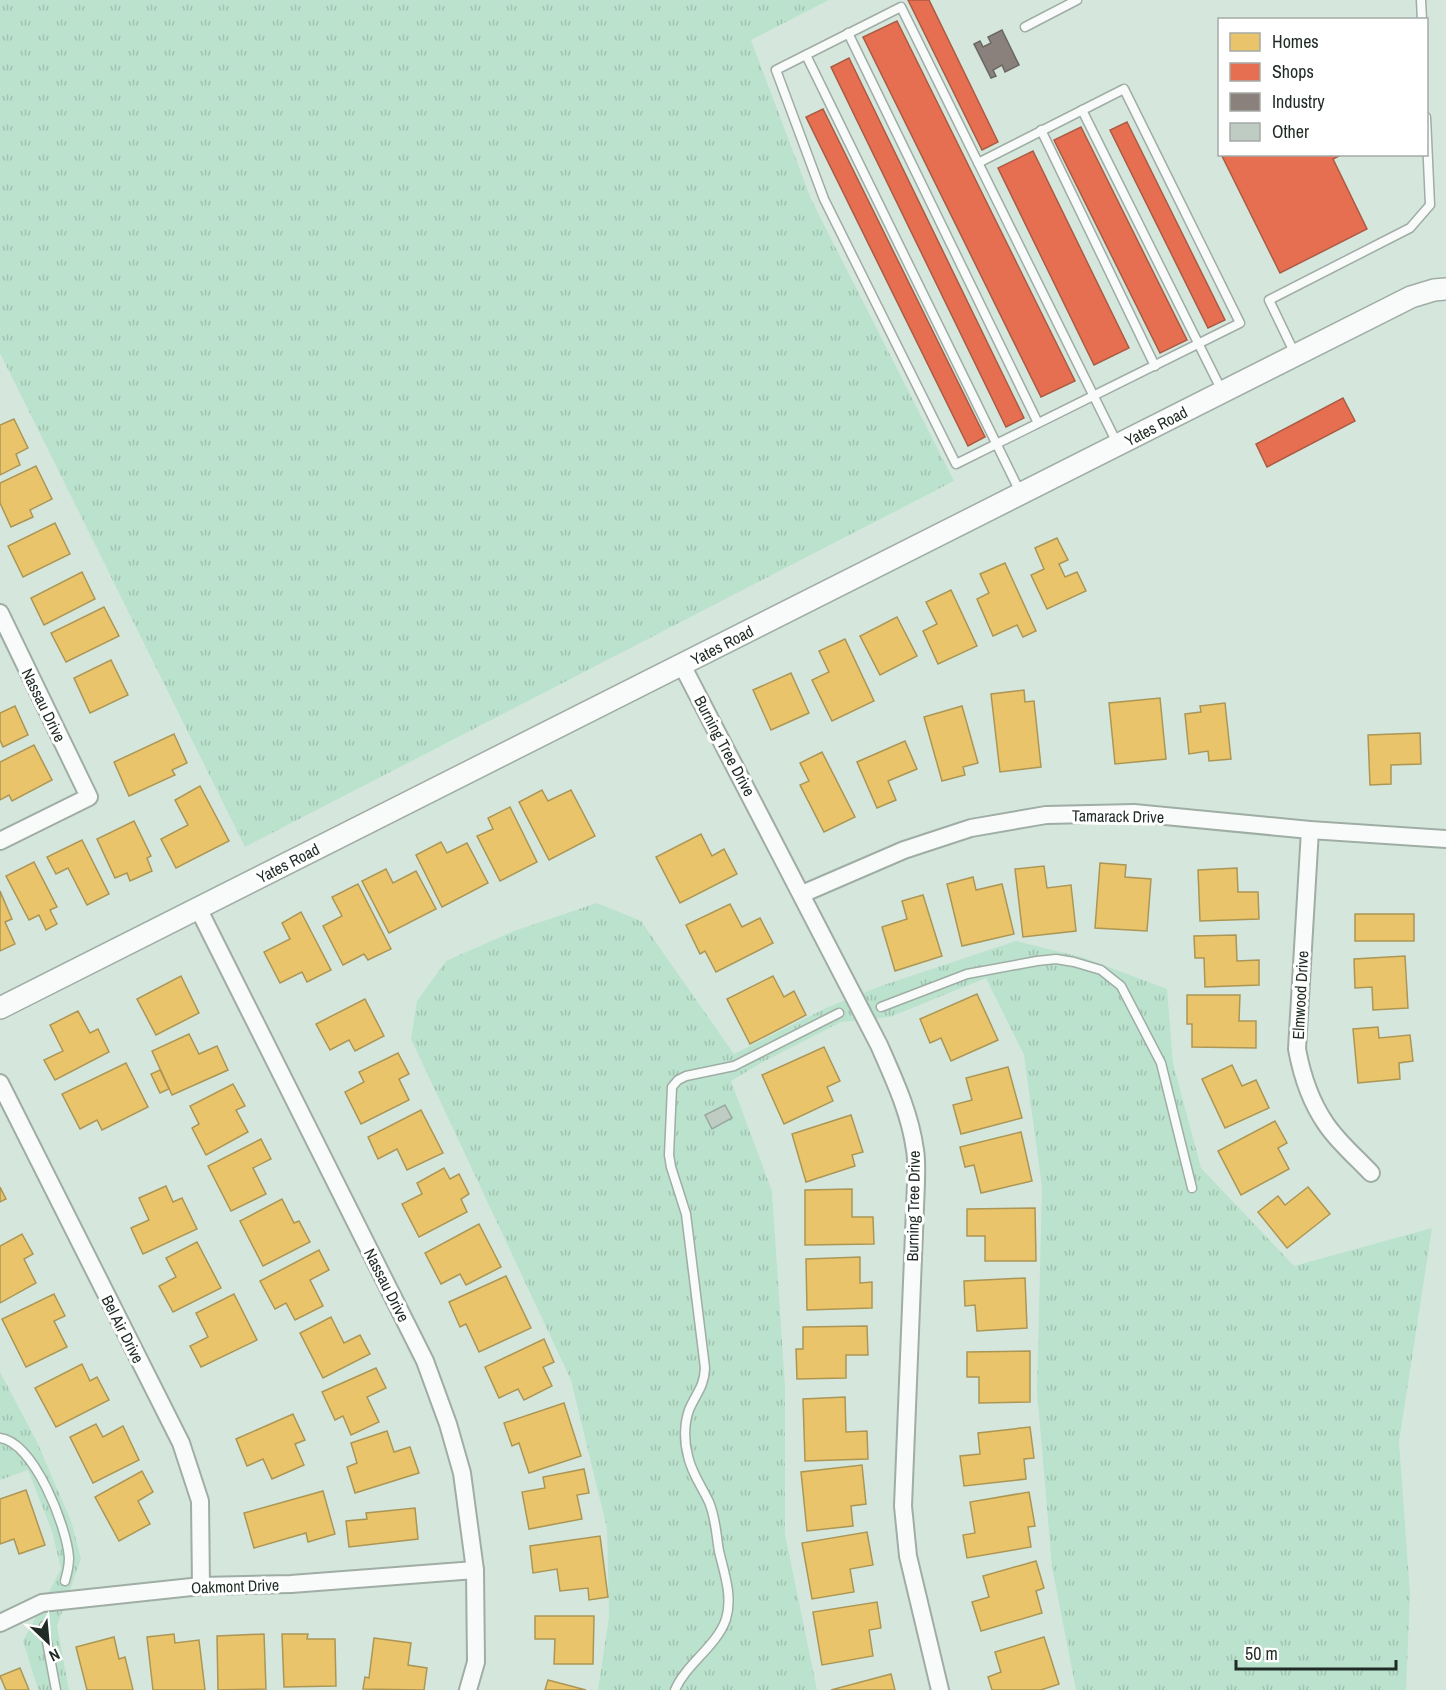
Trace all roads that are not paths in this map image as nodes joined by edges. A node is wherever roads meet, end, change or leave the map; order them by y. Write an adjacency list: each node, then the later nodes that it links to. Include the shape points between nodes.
1 (1077, 0): 4 (lane)
2 (1421, 0): 3 (lane)
3 (1422, 18)
4 (1025, 27)
5 (848, 33): 6 (lane); 10 (lane, via 901,7); 17 (lane)
6 (806, 55): 18 (lane); 18 (lane, via 776,70 824,199 956,464)
7 (1082, 110): 8 (lane); 12 (lane); 12 (lane, via 1124,89 1240,323)
8 (1041, 130): 10 (lane); 14 (lane)
9 (1428, 152): 13 (lane, via 1431,205 1410,228 1269,300)
10 (978, 163): 16 (lane)
11 (1446, 289): 13 (street, Yates Road, via 1411,297)
12 (1198, 344): 14 (lane); 15 (lane)
13 (1295, 354): 15 (street, Yates Road)
14 (1155, 366): 16 (lane)
15 (1222, 391): 19 (street, Yates Road)
16 (1094, 396): 17 (lane); 19 (lane)
17 (1038, 423): 18 (lane)
18 (997, 444): 20 (lane)
19 (1118, 445): 20 (street, Yates Road)
20 (1021, 495): 22 (street, Yates Road)
21 (0, 614): 25 (street, Nassau Drive, via 89,797)
22 (682, 665): 26 (street, Burning Tree Drive); 27 (street, Yates Road)
23 (1310, 830): 24 (street, Tamarack Drive); 26 (street, Tamarack Drive, via 1134,813 1046,816 971,828 904,850); 32 (street, Elmwood Drive, via 1297,1049 1310,1095 1326,1125)
24 (1446, 839)
25 (0, 841)
26 (802, 894): 43 (street, Burning Tree Drive, via 892,1073 916,1152 903,1506 908,1556)
27 (198, 908): 29 (street, Yates Road); 35 (street, Nassau Drive, via 425,1361 462,1473)
28 (881, 1007): 33 (lane, via 967,974 1037,960 1056,959 1101,970 1121,986 1161,1063)
29 (0, 1008)
30 (839, 1013): 42 (lane, via 734,1066 686,1077 672,1087 669,1155 686,1214 705,1368 704,1382 685,1424 687,1448 716,1520 728,1602 719,1632 680,1678)
31 (0, 1083): 37 (street, Bel Air Drive, via 181,1443 200,1501)
32 (1371, 1173)
33 (1192, 1188)
34 (0, 1438): 36 (lane, via 11,1440 40,1475 61,1525 69,1557)
35 (475, 1570): 37 (street, Oakmont Drive, via 291,1584); 41 (street, Nassau Drive, via 476,1662)
36 (65, 1581)
37 (201, 1586): 38 (street, Oakmont Drive, via 42,1603)
38 (0, 1623)
39 (44, 1626): 40 (lane)
40 (56, 1690)
41 (468, 1690)
42 (675, 1690)
43 (940, 1690)

